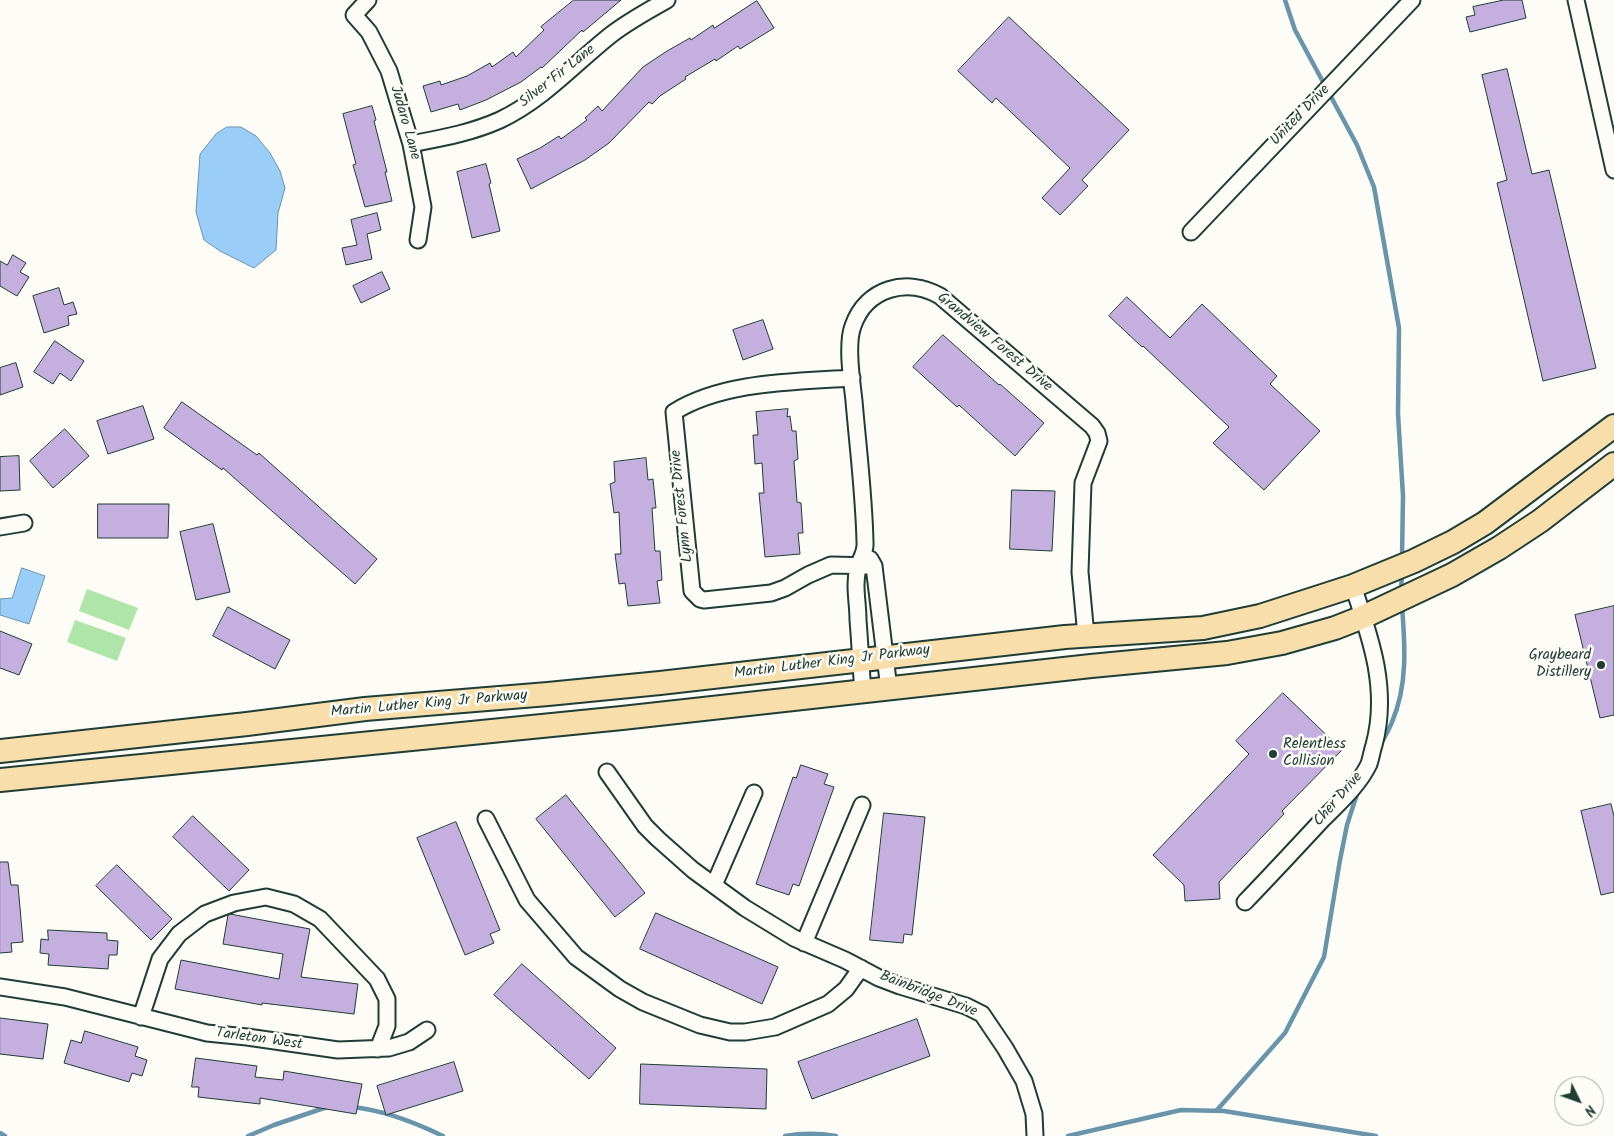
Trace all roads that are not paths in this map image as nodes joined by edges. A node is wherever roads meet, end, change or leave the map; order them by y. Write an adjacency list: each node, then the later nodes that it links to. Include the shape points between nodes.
1 (368, 0): 5 (street, Judaro Lane, via 354,15 368,32 389,71)
2 (667, 0): 5 (street, Silver Fir Lane, via 613,33 528,104 460,135)
3 (1412, 0): 7 (street, United Drive)
4 (1576, 0): 6 (street)
5 (412, 144): 8 (street, Judaro Lane, via 423,207)
6 (1614, 170)
7 (1191, 232)
8 (418, 240)
9 (852, 378): 14 (street, Grandview Forest Drive, via 864,503); 15 (street, Lynn Forest Drive, via 762,384 712,396 674,412 692,591 696,596 704,600 771,593 831,565); 19 (street, Grandview Forest Drive, via 852,327 865,306 891,288 929,289 1092,426 1099,441 1083,482 1081,562)
10 (1614, 426): 17 (main road, Martin Luther King Jr Parkway, via 1453,542)
11 (1614, 464): 18 (main road, Martin Luther King Jr Parkway, via 1499,548 1452,575)
12 (24, 523): 13 (street)
13 (0, 527)
14 (865, 551): 15 (street, Grandview Forest Drive); 16 (street, Grandview Forest Drive)
15 (858, 566): 16 (street, Lynn Forest Drive); 21 (street, Grandview Forest Drive, via 856,585)
16 (874, 566): 20 (street, Grandview Forest Drive)
17 (1353, 586): 18 (street, Cher Drive); 19 (main road, Martin Luther King Jr Parkway, via 1260,616 1203,628)
18 (1363, 616): 22 (main road, Martin Luther King Jr Parkway, via 1282,644 1227,653); 31 (street, Cher Drive, via 1375,659 1380,708 1369,763 1345,796)
19 (1086, 636): 20 (main road, Martin Luther King Jr Parkway)
20 (885, 657): 21 (main road, Martin Luther King Jr Parkway); 22 (street, Grandview Forest Drive)
21 (861, 660): 23 (street, Grandview Forest Drive); 24 (main road, Martin Luther King Jr Parkway, via 604,689 365,709)
22 (889, 689): 23 (main road, Martin Luther King Jr Parkway)
23 (863, 692): 26 (main road, Martin Luther King Jr Parkway)
24 (0, 751)
25 (607, 772): 30 (street, Bainbridge Drive, via 645,826)
26 (0, 780)
27 (754, 793): 30 (street)
28 (862, 805): 32 (street)
29 (486, 819): 33 (street, Bainbridge Drive, via 527,900 576,957 643,1002 700,1025 730,1032 775,1027 828,1004 846,989)
30 (714, 885): 32 (street, Bainbridge Drive, via 745,908)
31 (1245, 902)
32 (804, 942): 33 (street, Bainbridge Drive)
33 (861, 968): 38 (street, Bainbridge Drive, via 900,986 982,1014 1024,1080 1034,1114)
34 (0, 987): 35 (street, Tarleton West, via 65,997)
35 (141, 1017): 37 (street, Tarleton West, via 207,1032 338,1050); 37 (street, via 160,960 179,934 205,914 234,903 266,897 294,904 320,919 377,979 387,999 387,1026)
36 (427, 1030): 37 (street, Tarleton West, via 409,1042)
37 (378, 1049)
38 (1035, 1136)

